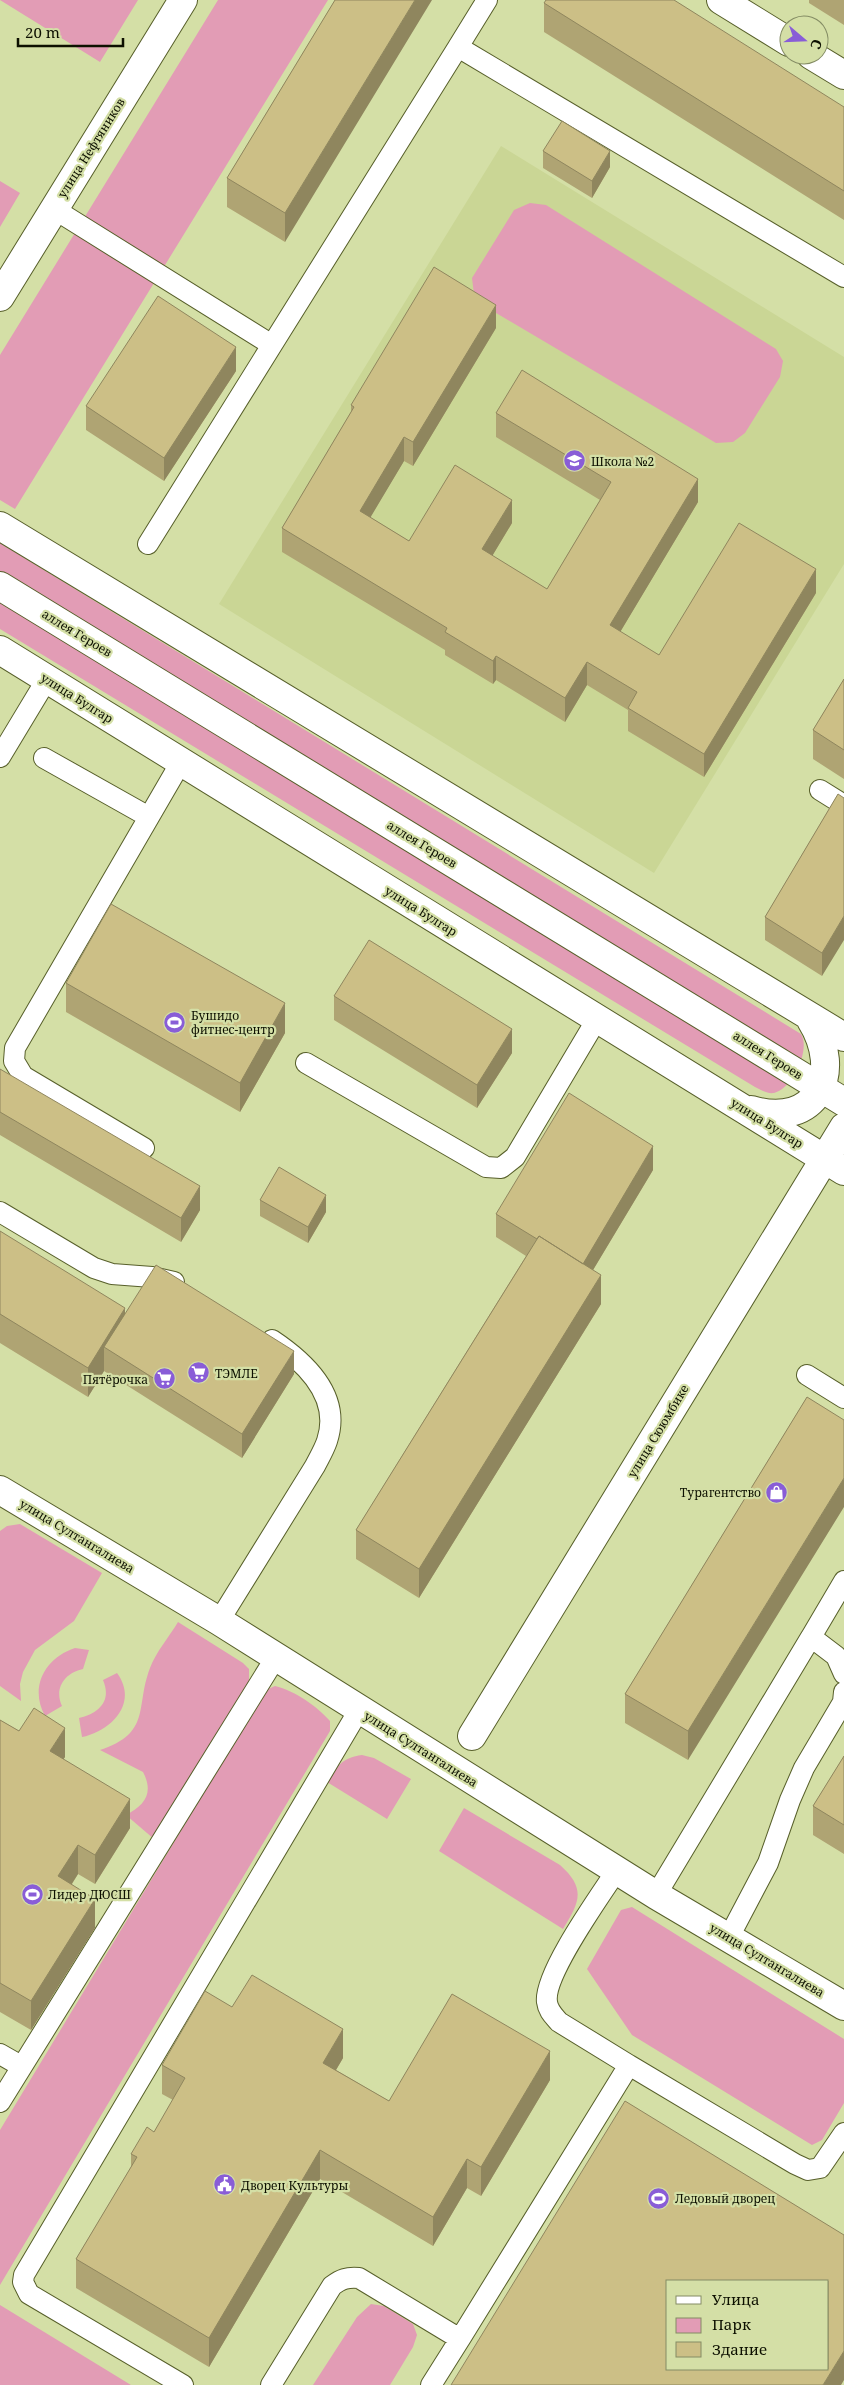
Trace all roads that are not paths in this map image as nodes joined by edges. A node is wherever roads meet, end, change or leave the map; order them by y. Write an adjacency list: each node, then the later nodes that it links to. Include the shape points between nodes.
1 (183, 0): 8 (street, улица Нефтяников)
2 (487, 0): 5 (lane)
3 (721, 0): 4 (street)
4 (779, 36)
5 (458, 47): 9 (lane); 11 (lane)
6 (828, 65): 7 (street)
7 (844, 75)
8 (54, 209): 10 (street, улица Нефтяников); 11 (lane)
9 (844, 277)
10 (0, 297)
11 (272, 345): 13 (lane)
12 (0, 526): 23 (street)
13 (148, 544)
14 (0, 586): 27 (street, аллея Героев)
15 (0, 650): 16 (street, улица Булгар)
16 (47, 679): 17 (lane); 19 (street, улица Булгар)
17 (0, 757)
18 (44, 758): 22 (lane)
19 (180, 762): 22 (lane); 24 (street, улица Булгар)
20 (820, 790): 21 (lane)
21 (844, 805)
22 (149, 817): 30 (lane, via 15,1048 14,1061 28,1080)
23 (802, 1011): 25 (street); 27 (street, via 819,1030 830,1051 834,1064)
24 (597, 1019): 26 (lane, via 515,1157 502,1168 486,1167); 28 (street, улица Булгар)
25 (844, 1037)
26 (306, 1063)
27 (835, 1097): 28 (street, via 790,1114)
28 (742, 1108): 31 (street, улица Булгар)
29 (844, 1126): 31 (street, улица Сююмбике)
30 (144, 1148)
31 (834, 1165): 45 (street, улица Сююмбике)
32 (0, 1212): 33 (lane, via 94,1268 120,1275 152,1277)
33 (188, 1287)
34 (260, 1332): 39 (lane, via 292,1353 324,1390 330,1415 328,1440)
35 (807, 1375): 36 (lane)
36 (844, 1398)
37 (2, 1494): 39 (street, улица Султангалиева)
38 (844, 1581): 40 (lane)
39 (219, 1622): 41 (street, улица Султангалиева)
40 (811, 1637): 42 (lane, via 836,1656); 47 (lane)
41 (276, 1657): 44 (street, улица Султангалиева); 52 (lane)
42 (844, 1674)
43 (844, 1692): 48 (lane, via 843,1702 804,1768 768,1862)
44 (359, 1710): 46 (street, улица Султангалиева); 56 (lane, via 24,2275 23,2282 29,2294)
45 (472, 1736)
46 (617, 1870): 47 (street, улица Султангалиева); 51 (lane, via 552,1973 547,2002 559,2022)
47 (656, 1895): 48 (street, улица Султангалиева)
48 (729, 1937): 49 (street, улица Султангалиева)
49 (844, 2006)
50 (0, 2054): 52 (lane)
51 (629, 2065): 54 (lane, via 808,2170 820,2168); 55 (lane)
52 (21, 2066): 53 (lane)
53 (0, 2102)
54 (844, 2133)
55 (460, 2339): 57 (lane, via 358,2278 349,2277 332,2286); 58 (lane)
56 (182, 2385)
57 (271, 2385)
58 (431, 2385)

